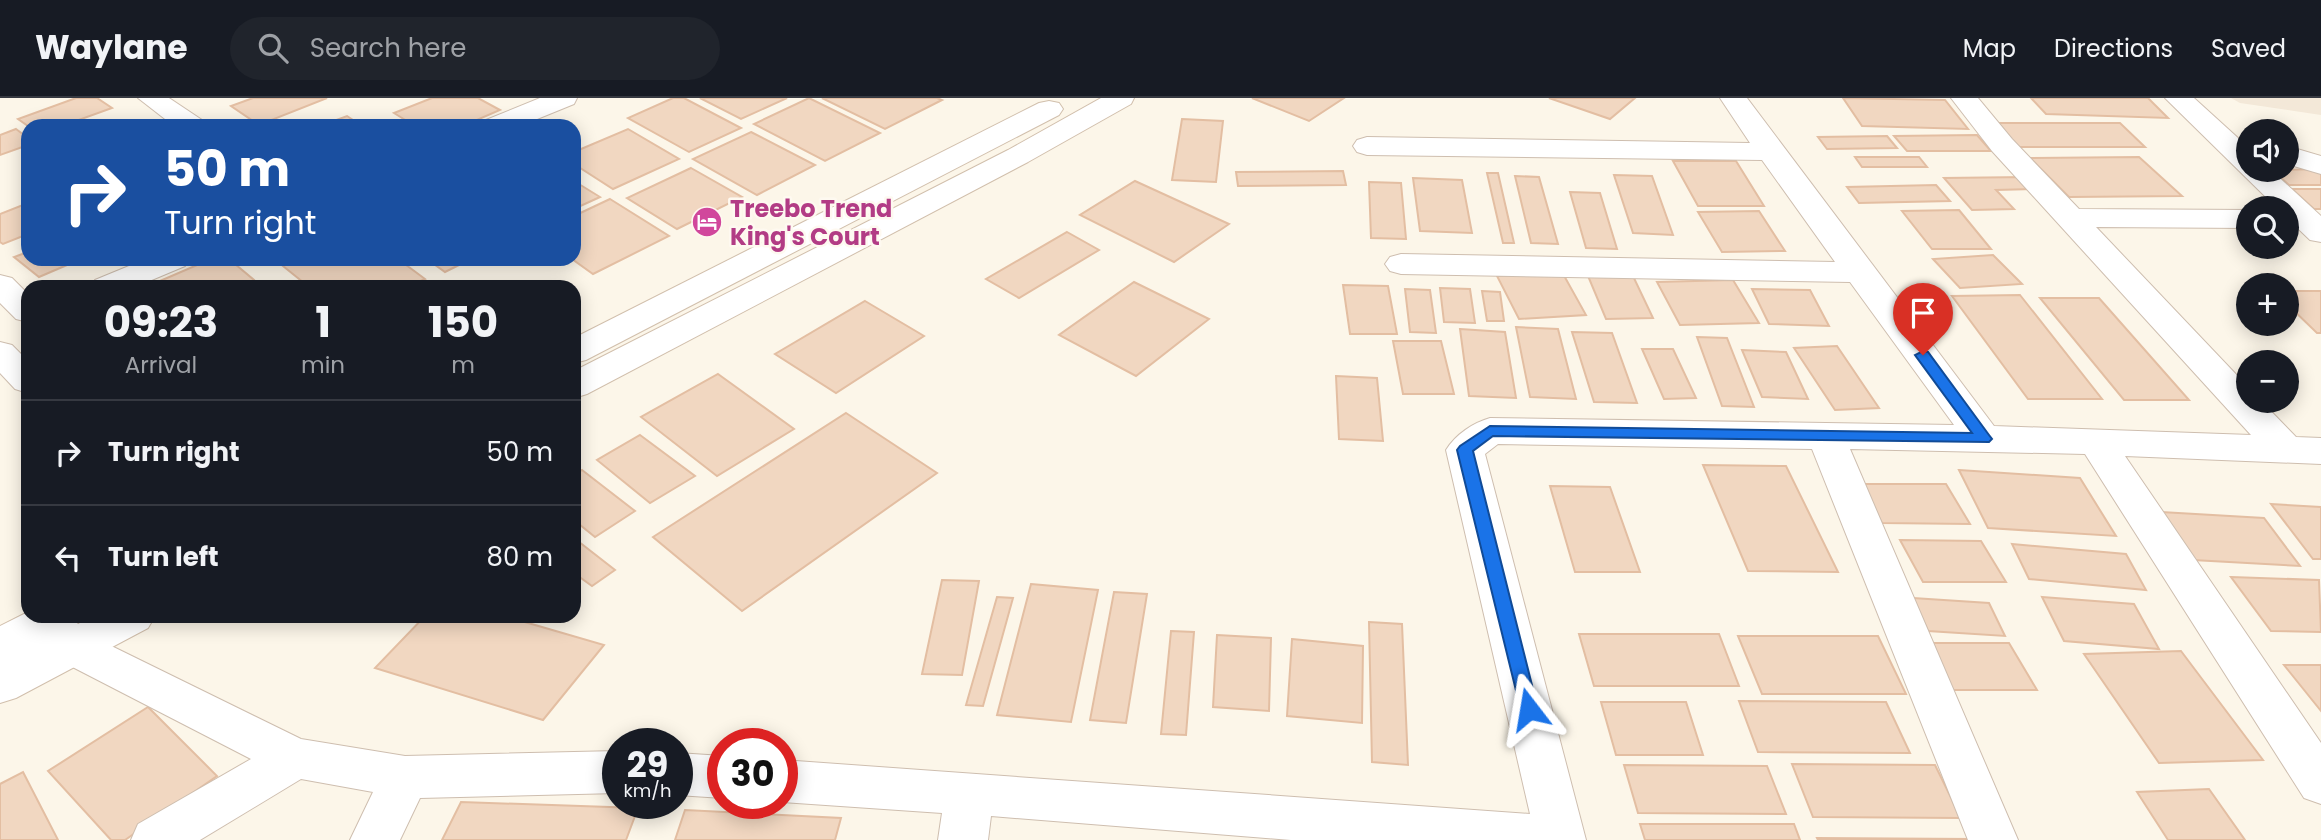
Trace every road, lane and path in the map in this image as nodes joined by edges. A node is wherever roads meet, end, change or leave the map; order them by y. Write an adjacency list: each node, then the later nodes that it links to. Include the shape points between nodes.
1 (151, 98): 10 (street)
2 (501, 98): 9 (street)
3 (565, 98): 9 (street)
4 (1071, 98): 31 (street)
5 (1121, 98): 34 (street)
6 (1733, 98): 15 (street)
7 (1964, 98): 20 (street)
8 (2178, 98): 12 (street)
9 (526, 114): 11 (street)
10 (182, 119)
11 (514, 119)
12 (2220, 137): 13 (street); 16 (street)
13 (2236, 141)
14 (1367, 146): 15 (street)
15 (1770, 152): 25 (street)
16 (2236, 152)
17 (2299, 158): 18 (street)
18 (2321, 164)
19 (2266, 182): 22 (street)
20 (2069, 218): 21 (street); 38 (street)
21 (2236, 219)
22 (2305, 224)
23 (1401, 264): 25 (street)
24 (157, 266): 26 (street)
25 (1861, 272): 36 (street)
26 (124, 280)
27 (0, 285): 28 (street)
28 (21, 305)
29 (21, 323): 30 (street)
30 (0, 332)
31 (581, 348)
32 (0, 354): 33 (street)
33 (21, 374)
34 (581, 382)
35 (1826, 436): 36 (street); 49 (street, via 1490,431 1465,450); 53 (street)
36 (1984, 439): 37 (street)
37 (2097, 443): 38 (street); 47 (street)
38 (2303, 450)
39 (90, 623): 40 (street)
40 (60, 628): 41 (street); 42 (street); 43 (street, via 241,733)
41 (0, 646)
42 (0, 685)
43 (296, 758): 45 (street); 50 (street)
44 (602, 772): 45 (street)
45 (405, 777): 51 (street)
46 (798, 782): 48 (street)
47 (2321, 783)
48 (969, 793): 49 (street); 52 (street)
49 (1561, 839)
50 (156, 840)
51 (375, 840)
52 (963, 840)
53 (1993, 840)

